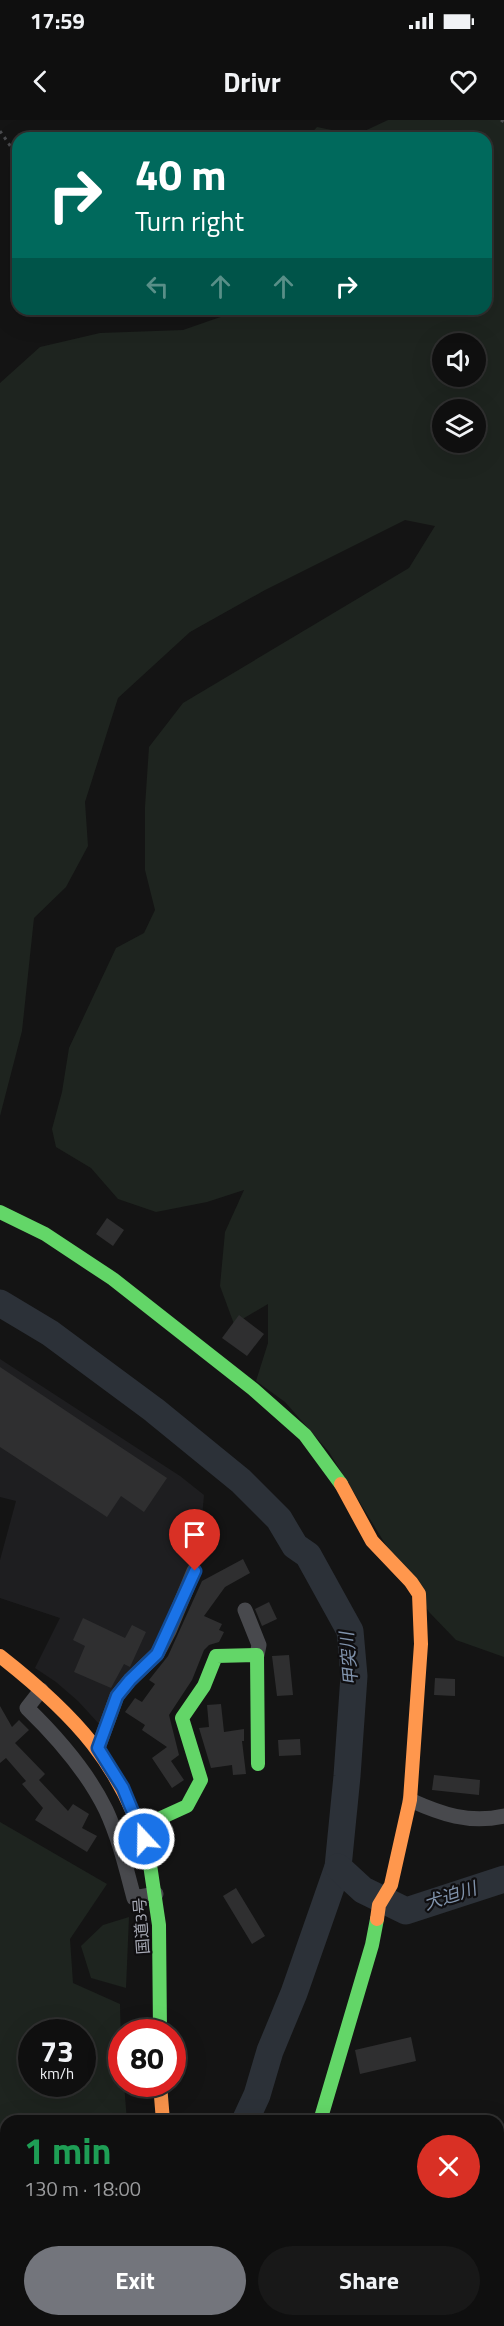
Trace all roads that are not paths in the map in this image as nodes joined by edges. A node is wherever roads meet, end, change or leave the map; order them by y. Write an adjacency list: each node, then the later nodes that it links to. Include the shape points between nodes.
1 (0, 1212): 9 (main road, via 45,1234 113,1279 305,1435 340,1483 372,1541 411,1582 419,1594 421,1624)
2 (195, 1571): 7 (street, via 157,1654 117,1696)
3 (245, 1610): 4 (street, via 259,1645)
4 (257, 1655): 8 (main road); 11 (main road, via 216,1656 204,1686 182,1718 201,1780 187,1806)
5 (0, 1656): 6 (main road, 国道3号)
6 (41, 1690): 7 (main road, 国道3号, via 77,1722); 12 (street, via 27,1708 82,1770 105,1809 134,1898)
7 (98, 1748): 11 (main road, 国道3号)
8 (258, 1764)
9 (410, 1800): 10 (street, via 443,1815 464,1819); 16 (main road, via 391,1884 379,1905 372,1945)
10 (504, 1816)
11 (141, 1827): 12 (main road, 国道3号)
12 (156, 1893): 13 (main road, 国道3号)
13 (160, 2019)
14 (161, 2097): 15 (main road)
15 (163, 2115)
16 (322, 2115)

